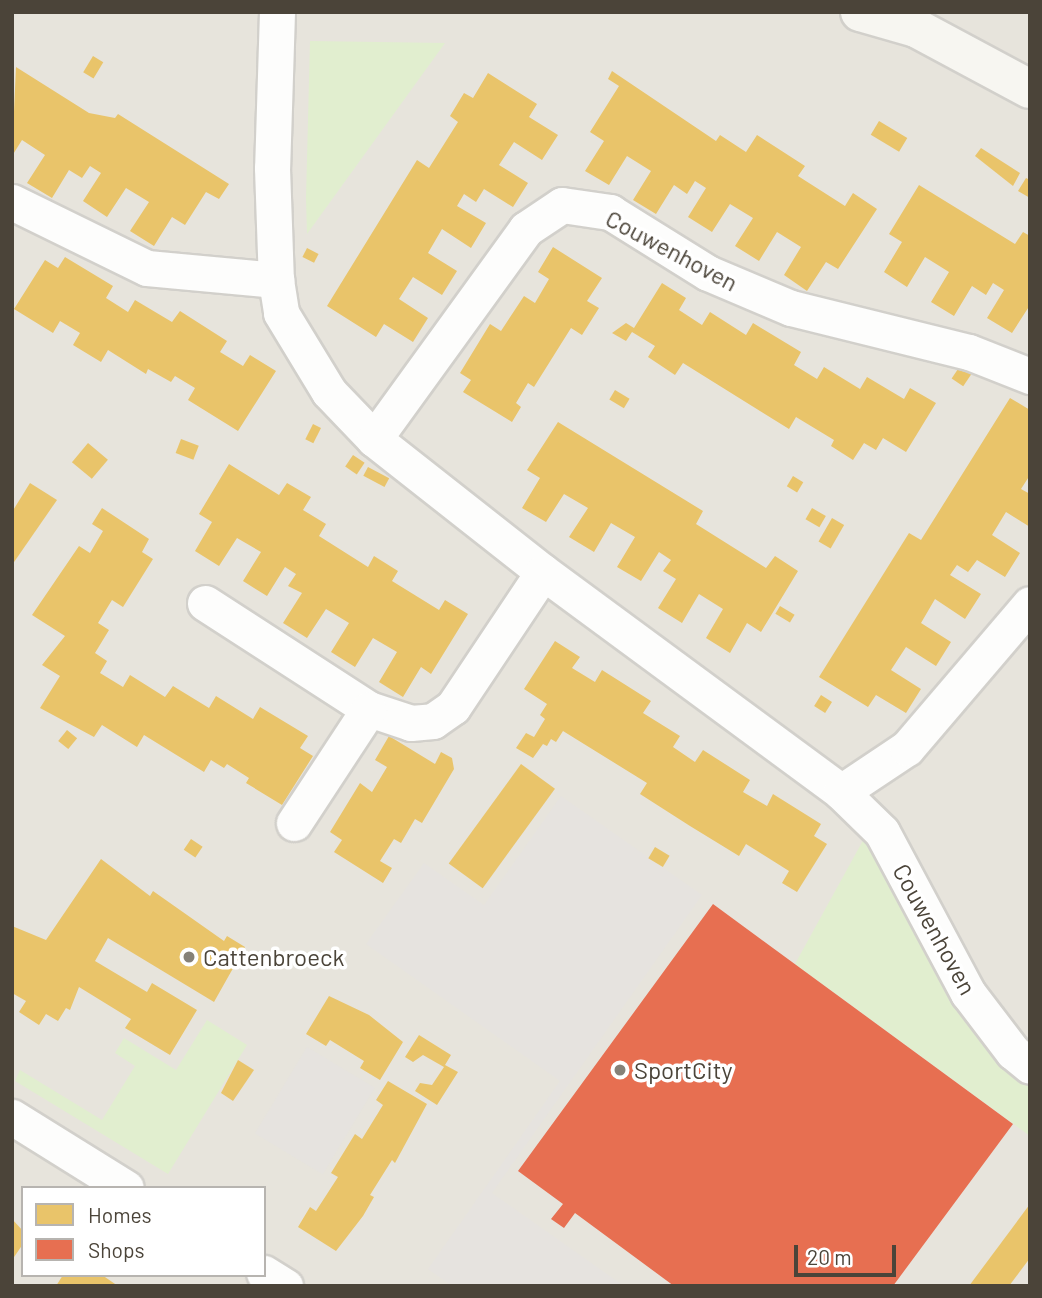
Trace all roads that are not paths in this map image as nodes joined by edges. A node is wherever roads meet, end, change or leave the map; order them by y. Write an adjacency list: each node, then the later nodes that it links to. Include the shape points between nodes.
1 (277, 12): 5 (street, Couwenhoven, via 272,168)
2 (860, 12): 3 (street, via 916,28)
3 (1030, 89)
4 (12, 202): 5 (street, via 147,268)
5 (276, 280): 7 (street, Couwenhoven, via 281,313 297,343 329,392)
6 (1030, 376): 7 (street, Couwenhoven, via 969,352 792,308 708,273 610,212 562,205 526,229)
7 (374, 439): 8 (street, Couwenhoven)
8 (543, 572): 11 (street, via 453,707 433,721 411,723); 12 (street, Couwenhoven)
9 (205, 603): 11 (street)
10 (1030, 604): 12 (street, via 907,748)
11 (369, 709): 13 (street)
12 (841, 792): 14 (street, Couwenhoven, via 882,832 968,993 1013,1052)
13 (294, 823)
14 (1030, 1066)
15 (12, 1117): 16 (street)
16 (123, 1186)
17 (266, 1274): 18 (street)
18 (285, 1286)

